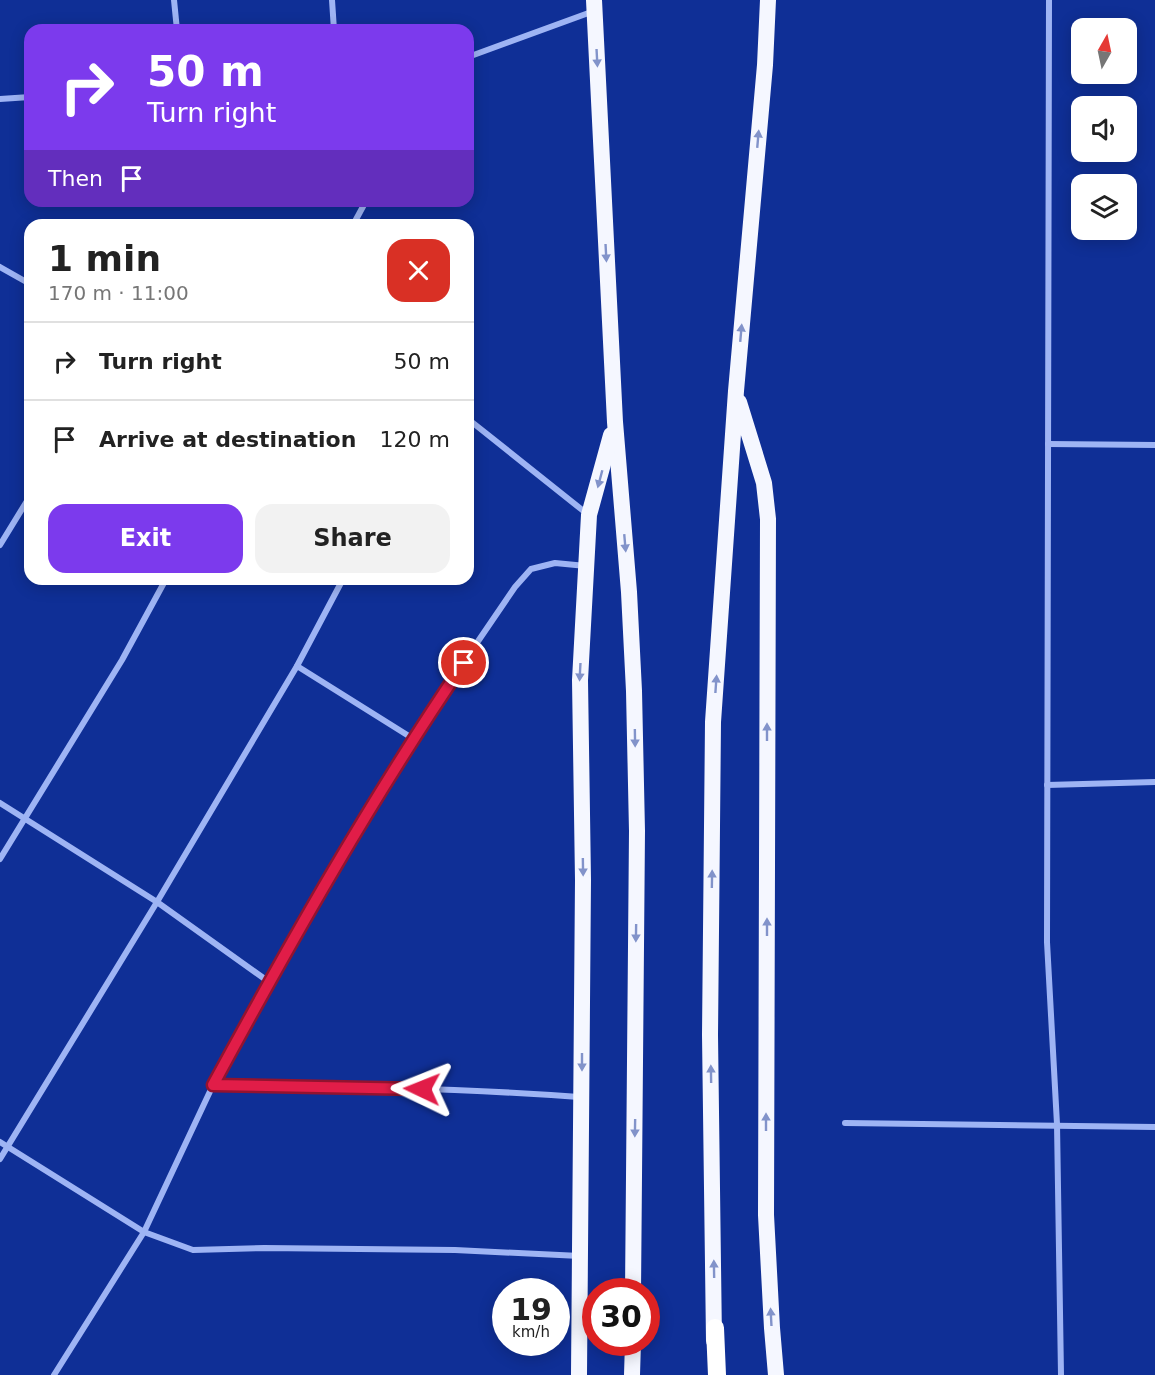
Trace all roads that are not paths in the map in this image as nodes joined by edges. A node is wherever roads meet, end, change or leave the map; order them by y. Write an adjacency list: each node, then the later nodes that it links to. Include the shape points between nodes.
1 (174, 0): 6 (street)
2 (332, 0): 7 (street)
3 (768, 0): 13 (highway, one-way to 3)
4 (1049, 0): 16 (street)
5 (594, 5): 8 (street); 14 (highway, one-way to 14)
6 (176, 24)
7 (334, 24)
8 (474, 55)
9 (24, 98): 10 (street)
10 (0, 99)
11 (0, 267): 12 (street)
12 (24, 281)
13 (736, 391): 44 (highway, one-way to 13, via 710,1035 713,722); 50 (highway, one-way to 13, via 766,1215 768,519 764,483)
14 (615, 422): 19 (highway, one-way to 19); 43 (highway, one-way to 43, via 629,592 637,831)
15 (474, 424): 19 (street)
16 (1048, 444): 17 (street); 27 (street)
17 (1155, 445)
18 (24, 506): 20 (street)
19 (589, 515): 21 (highway)
20 (0, 545)
21 (586, 566): 25 (street, via 555,563 531,569); 34 (highway, one-way to 34, via 580,680)
22 (163, 585): 29 (street, via 122,660)
23 (340, 585): 24 (street)
24 (297, 666): 25 (street); 31 (street)
25 (412, 738): 32 (street)
26 (1155, 782): 27 (street)
27 (1047, 785): 36 (street, via 1047,942)
28 (0, 804): 29 (street)
29 (24, 818): 30 (street); 31 (street)
30 (0, 860)
31 (157, 902): 32 (street); 39 (street)
32 (269, 982): 33 (street)
33 (213, 1085): 34 (street, via 351,1086); 41 (street)
34 (582, 1098): 42 (highway)
35 (844, 1123): 36 (street)
36 (1057, 1124): 37 (street); 51 (street)
37 (1155, 1127)
38 (0, 1142): 39 (street)
39 (7, 1147): 40 (street); 41 (street)
40 (0, 1159)
41 (144, 1232): 42 (street, via 193,1250 455,1250); 46 (street)
42 (580, 1256): 47 (highway)
43 (633, 1278)
44 (715, 1328): 49 (highway)
45 (633, 1356): 48 (highway)
46 (54, 1375)
47 (579, 1375)
48 (632, 1375)
49 (715, 1375)
50 (776, 1375)
51 (1061, 1375)

